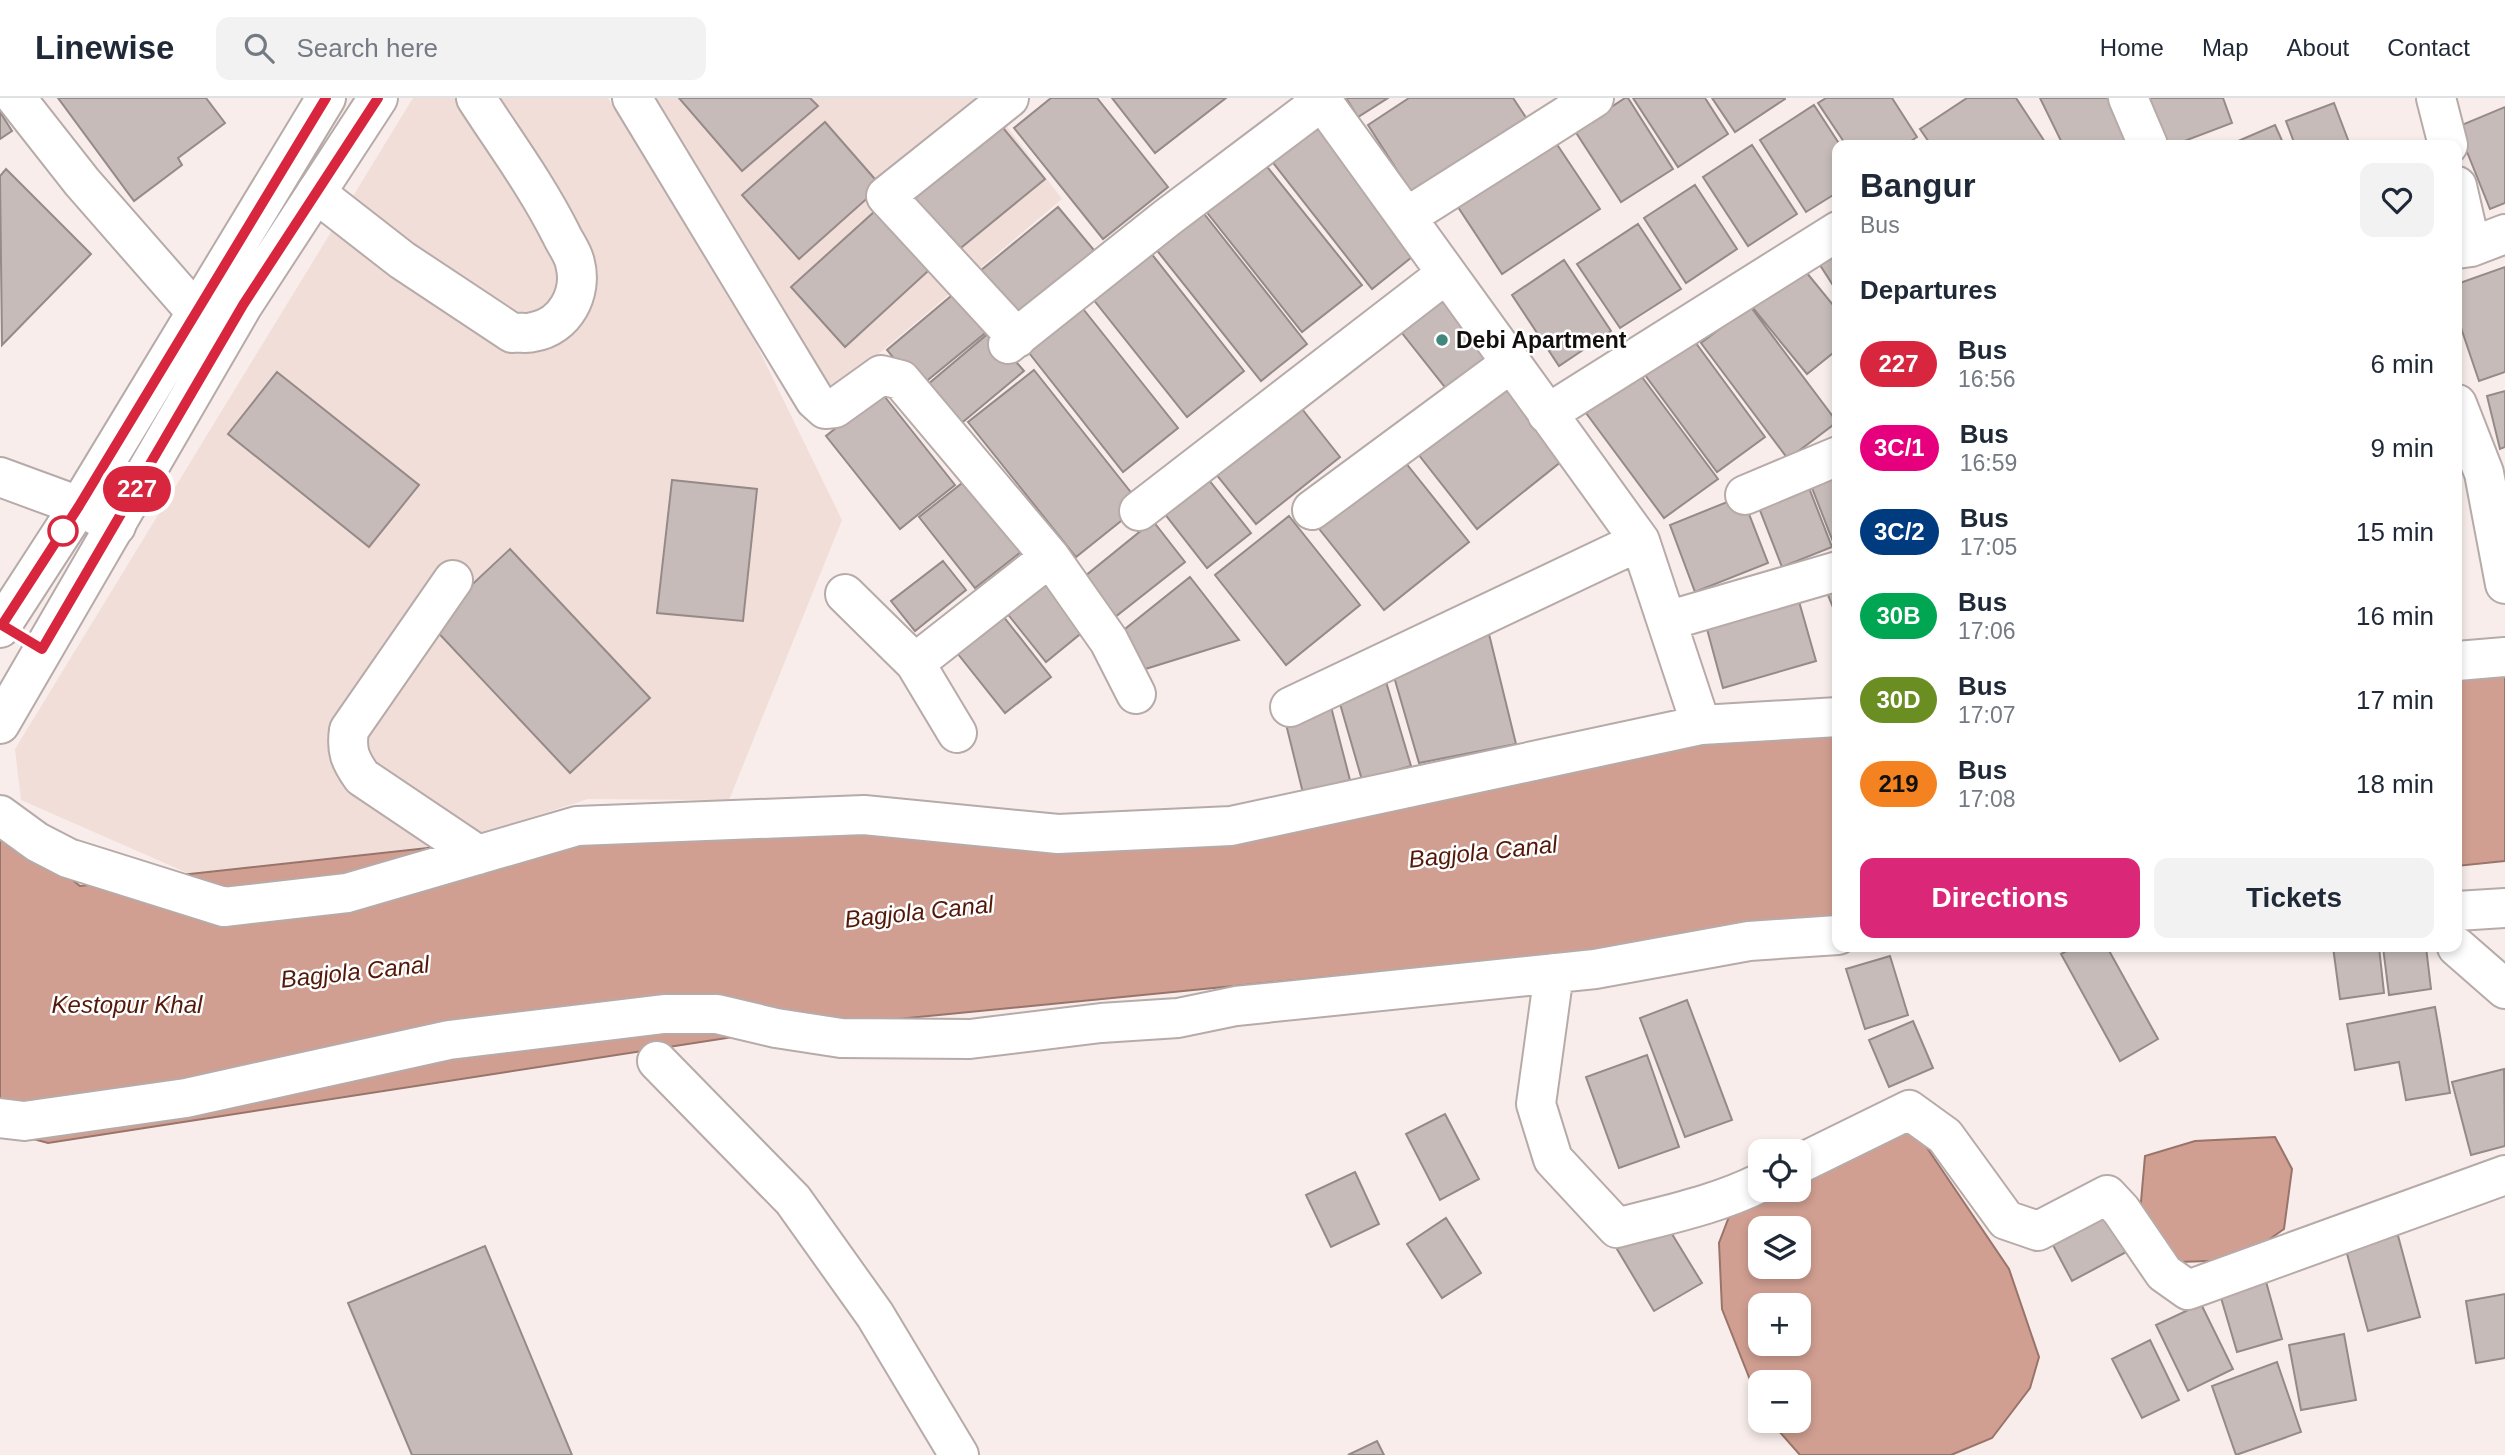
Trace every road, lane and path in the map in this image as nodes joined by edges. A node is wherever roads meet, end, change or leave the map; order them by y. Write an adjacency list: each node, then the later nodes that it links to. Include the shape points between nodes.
1 (16, 98): 19 (street, via 89,191)
2 (326, 98): 19 (street)
3 (377, 98): 13 (street)
4 (476, 98): 13 (street, via 541,197 575,263 573,302 551,326 512,332 402,260)
5 (632, 98): 32 (street, via 815,400 825,409 835,408 881,375 901,380)
6 (1009, 98): 10 (street, via 886,196 1013,341)
7 (1594, 98): 15 (street)
8 (2128, 98): 11 (street)
9 (2437, 98): 12 (street)
10 (1321, 100): 15 (street)
11 (2146, 140)
12 (2447, 140)
13 (316, 193): 30 (street, via 243,305)
14 (2462, 200): 17 (street)
15 (1408, 216): 18 (street)
16 (1832, 235): 22 (street)
17 (2478, 243)
18 (1446, 274): 20 (street); 29 (street)
19 (195, 312): 27 (street)
20 (1511, 363): 22 (street); 28 (street)
21 (2462, 413): 24 (street)
22 (1547, 414): 31 (street)
23 (1832, 459): 26 (street)
24 (2494, 471): 35 (street)
25 (0, 477): 27 (street)
26 (1745, 495)
27 (79, 506): 30 (street); 38 (street)
28 (1312, 510)
29 (1139, 511)
30 (116, 526): 39 (street)
31 (1640, 541): 37 (street); 44 (street)
32 (1050, 557): 42 (street); 43 (street, via 1109,641)
33 (1832, 572): 37 (street)
34 (453, 580): 50 (street, via 349,730 346,748 362,777)
35 (2505, 584)
36 (845, 594): 42 (street)
37 (1667, 621): 47 (street)
38 (1, 626): 39 (street)
39 (42, 649): 46 (street)
40 (2505, 657): 41 (street)
41 (2462, 661)
42 (915, 663): 48 (street)
43 (1136, 694)
44 (1290, 707)
45 (1832, 717): 47 (street)
46 (0, 724)
47 (1701, 725): 50 (street, via 1231,826 1058,834 863,815 707,819 577,826)
48 (957, 733)
49 (0, 814): 50 (street, via 68,858 224,907 347,893)
50 (478, 855)
51 (2505, 908): 52 (street)
52 (2462, 911)
53 (1832, 934): 55 (street, via 1749,941 1595,970)
54 (2462, 951): 56 (street)
55 (1554, 973): 58 (street, via 970,1039 841,1038 717,1014 664,1014 449,1040 186,1098 24,1121); 61 (street, via 1536,1104 1553,1159 1617,1228)
56 (2505, 989)
57 (657, 1061): 62 (street, via 793,1200 875,1315)
58 (0, 1118)
59 (1811, 1158): 60 (street, via 1909,1110 1945,1136 2006,1220 2038,1231 2107,1195 2164,1273 2188,1290)
60 (2505, 1175)
61 (1748, 1189)
62 (959, 1455)

